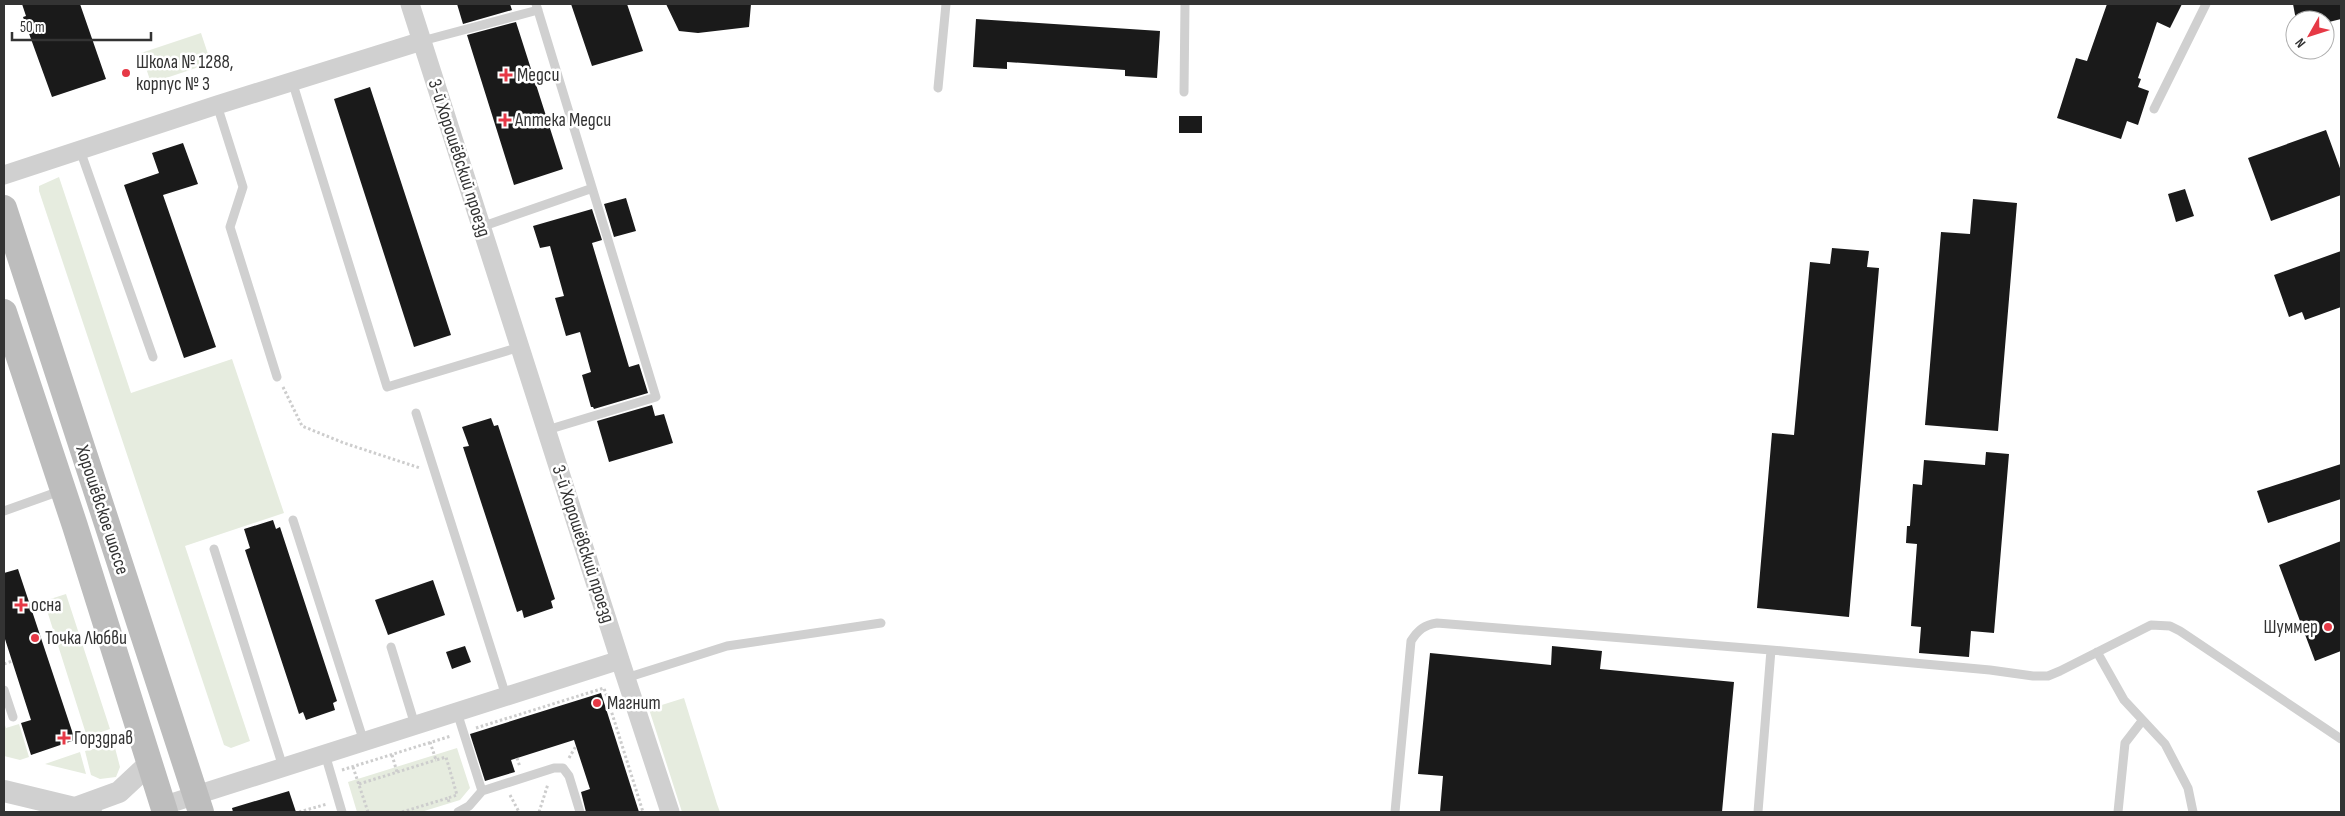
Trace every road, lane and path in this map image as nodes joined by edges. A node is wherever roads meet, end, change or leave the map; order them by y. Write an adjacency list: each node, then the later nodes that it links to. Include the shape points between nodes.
1 (410, 4): 6 (street, 3-й Хорошёвский проезд)
2 (946, 4): 8 (lane)
3 (1185, 4): 9 (lane)
4 (2206, 4): 11 (lane)
5 (537, 7): 6 (lane); 14 (lane)
6 (422, 41): 7 (street); 16 (street, 3-й Хорошёвский проезд)
7 (292, 81): 10 (street); 19 (lane, via 387,387)
8 (938, 88)
9 (1184, 92)
10 (217, 105): 12 (street); 21 (lane, via 243,187 230,227)
11 (2154, 108)
12 (80, 150): 13 (street); 20 (lane)
13 (4, 175)
14 (590, 188): 16 (lane); 23 (lane, via 656,397)
15 (4, 208): 60 (main road, Хорошёвское шоссе)
16 (481, 228): 19 (street, 3-й Хорошёвский проезд)
17 (4, 312): 18 (main road, Хорошёвское шоссе)
18 (9, 347): 25 (main road, Хорошёвское шоссе)
19 (520, 347): 23 (street, 3-й Хорошёвский проезд)
20 (154, 357)
21 (277, 377): 24 (path, via 302,426)
22 (416, 413): 24 (lane)
23 (547, 430): 35 (street, 3-й Хорошёвский проезд)
24 (435, 473): 37 (lane)
25 (63, 490): 26 (lane); 48 (main road, Хорошёвское шоссе)
26 (4, 511)
27 (293, 520): 43 (lane)
28 (214, 549): 49 (lane)
29 (881, 623): 35 (lane, via 727,646)
30 (391, 647): 41 (lane)
31 (1771, 650): 32 (lane, via 2034,676 2054,674); 72 (lane, via 1603,635 1437,623 1426,625 1411,641); 73 (lane)
32 (2097, 652): 40 (lane, via 2116,689); 42 (lane, via 2152,625 2170,626)
33 (12, 661): 34 (path)
34 (4, 664)
35 (623, 669): 37 (street); 71 (street, 3-й Хорошёвский проезд)
36 (4, 690): 39 (lane)
37 (506, 696): 38 (street)
38 (456, 712): 41 (street); 55 (lane)
39 (13, 717)
40 (2142, 721): 74 (lane, via 2125,742); 75 (lane, via 2165,744 2180,770)
41 (415, 726): 43 (street)
42 (2341, 738)
43 (364, 742): 45 (street)
44 (430, 742): 47 (path)
45 (325, 754): 49 (street); 64 (lane)
46 (392, 754): 52 (path)
47 (436, 760): 52 (path); 57 (path, via 446,757 458,795)
48 (148, 765): 61 (main road, Хорошёвское шоссе); 62 (street, via 119,792)
49 (284, 767): 60 (street)
50 (354, 767): 53 (path)
51 (554, 768): 54 (lane); 69 (path); 70 (lane, via 563,768 569,776)
52 (397, 772): 53 (path)
53 (359, 784): 65 (path)
54 (504, 784): 55 (lane); 68 (path)
55 (482, 791): 67 (lane, via 469,806)
56 (4, 794): 62 (street)
57 (448, 798): 59 (path); 66 (path)
58 (330, 803): 63 (path)
59 (450, 805)
60 (198, 807): 61 (street)
61 (163, 809)
62 (83, 810)
63 (299, 812)
64 (342, 812)
65 (368, 812)
66 (402, 812)
67 (458, 812)
68 (519, 812)
69 (539, 812)
70 (580, 812)
71 (670, 812)
72 (1396, 812)
73 (1758, 812)
74 (2118, 812)
75 (2193, 812)

